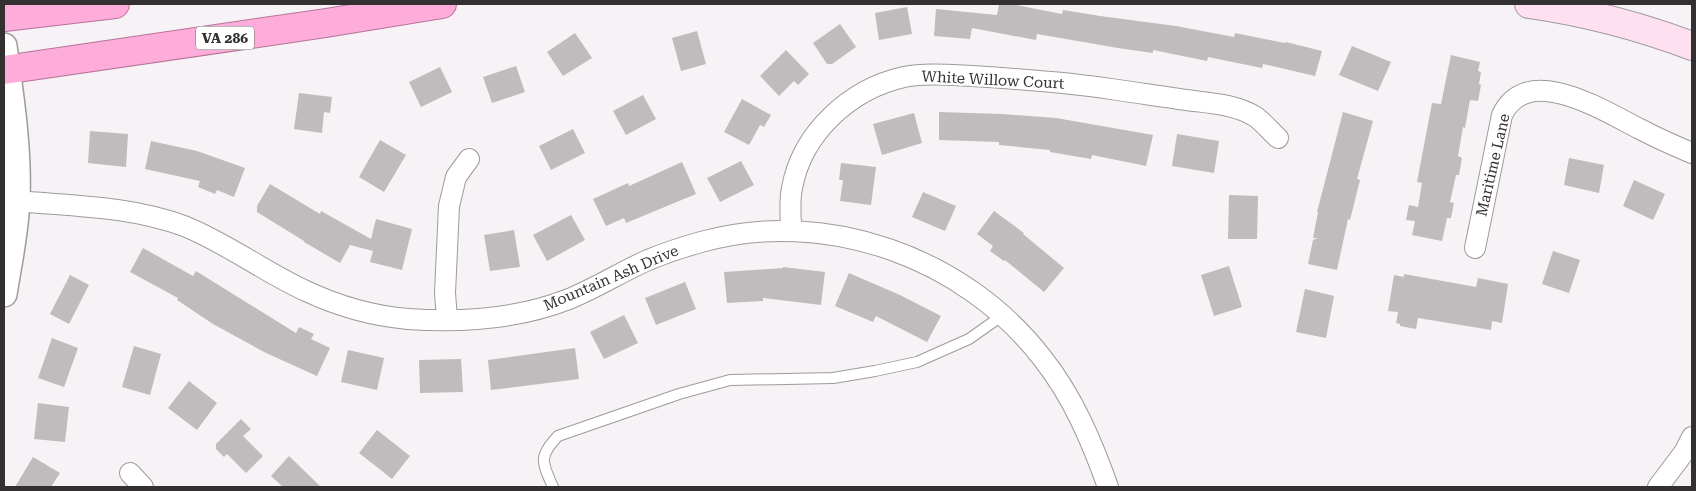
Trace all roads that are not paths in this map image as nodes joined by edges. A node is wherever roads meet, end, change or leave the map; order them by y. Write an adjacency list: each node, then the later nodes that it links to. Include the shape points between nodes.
1 (115, 4): 4 (highway)
2 (442, 4): 6 (highway, VA 286, via 326,23)
3 (1529, 4): 5 (main road, via 1608,19)
4 (4, 17)
5 (1692, 46)
6 (5, 62): 10 (street, via 16,140)
7 (1278, 138): 11 (street, White Willow Court, via 1256,117 1229,106 1027,79 936,75 904,78 855,97 822,126 810,142 792,187)
8 (1692, 153): 12 (street, Maritime Lane, via 1582,99 1542,91 1518,96 1502,115)
9 (469, 159): 15 (street, via 456,177 448,206 445,293)
10 (17, 201): 13 (street); 15 (street, Mountain Ash Drive, via 117,210 159,218 206,236 304,290 333,302 395,318)
11 (790, 230): 14 (street, Mountain Ash Drive, via 863,241 911,258 975,293); 15 (street, Mountain Ash Drive, via 742,234 677,249 571,298 520,315 486,320)
12 (1474, 248)
13 (4, 294)
14 (1003, 315): 17 (lane, via 969,340 917,362 833,378 730,380 678,394 558,436 547,447 543,464); 18 (street, Mountain Ash Drive, via 1044,360 1067,394 1083,424)
15 (448, 319)
16 (1692, 437): 19 (street)
17 (553, 487)
18 (1108, 487)
19 (1658, 487)

